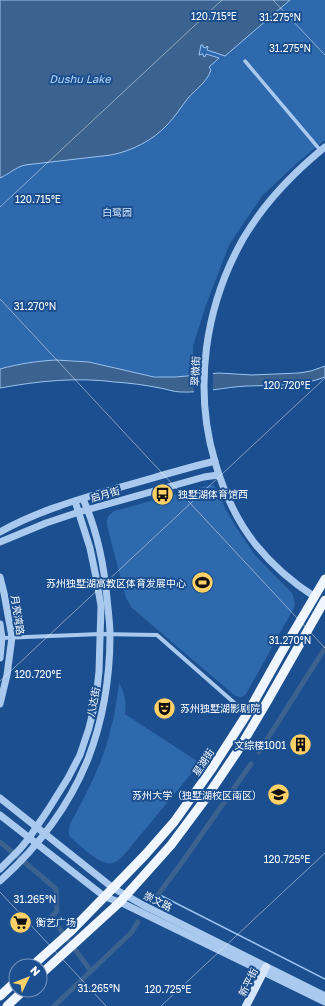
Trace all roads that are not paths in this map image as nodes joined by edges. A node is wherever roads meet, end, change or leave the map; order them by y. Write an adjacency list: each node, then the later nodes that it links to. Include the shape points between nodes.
1 (245, 62): 2 (street)
2 (323, 149): 3 (street, 翠微街, via 294,174 256,218 238,248 216,303 208,337 204,372 208,431)
3 (215, 461): 4 (street, 翠微街); 5 (street, 启月街)
4 (218, 474): 7 (street, 启月街); 13 (street, 翠微街, via 234,511 268,560)
5 (83, 499): 6 (street, 启月街); 7 (street, 八达街)
6 (75, 501): 8 (street, 八达街); 9 (street, 启月街, via 16,523)
7 (88, 510): 8 (street, 启月街); 17 (street, 八达街, via 105,576)
8 (79, 512): 10 (street, 启月街); 16 (street, 八达街, via 90,548 101,606)
9 (0, 532)
10 (0, 542)
11 (0, 576): 18 (street, 月亮湾路)
12 (325, 579): 13 (main road, 星湖街)
13 (315, 597): 14 (main road); 22 (main road, 星湖街)
14 (324, 603): 33 (main road, via 239,749 210,792 171,845)
15 (0, 624): 19 (street, 月亮湾路)
16 (100, 634): 17 (street); 18 (street); 25 (street, 八达街, via 96,699 89,728 80,755 68,778)
17 (110, 634): 22 (street, via 157,635); 26 (street, 八达街, via 105,699 88,760 63,807)
18 (12, 637): 19 (street); 21 (street, 月亮湾路)
19 (2, 638): 20 (street, 月亮湾路)
20 (0, 658)
21 (0, 704)
22 (247, 714): 31 (main road, 星湖街, via 174,822)
23 (0, 798): 25 (street, 崇文路)
24 (0, 815): 27 (street, 崇文路)
25 (36, 828): 26 (street, 崇文路); 27 (street, 八达街)
26 (44, 834): 28 (street, 八达街); 31 (street, 崇文路)
27 (29, 838): 28 (street, 崇文路); 29 (street, 八达街)
28 (37, 844): 30 (street, 八达街); 32 (street, 崇文路)
29 (0, 869)
30 (0, 881)
31 (113, 888): 32 (main road, 星湖街); 33 (street, 崇文路)
32 (105, 897): 33 (street, 崇文路); 35 (main road, 星湖街)
33 (123, 899): 34 (street, 崇文路, via 143,905); 34 (street, 崇文路, via 137,910); 36 (main road)
34 (162, 918): 37 (street, 崇文路)
35 (41, 958)
36 (48, 968)
37 (265, 970): 40 (street, 崇文路); 42 (street, 崇文路); 44 (main road, 新平街)
38 (8, 988): 39 (main road)
39 (0, 996)
40 (325, 996)
41 (16, 998): 43 (main road)
42 (325, 1002)
43 (7, 1006)
44 (246, 1006)

